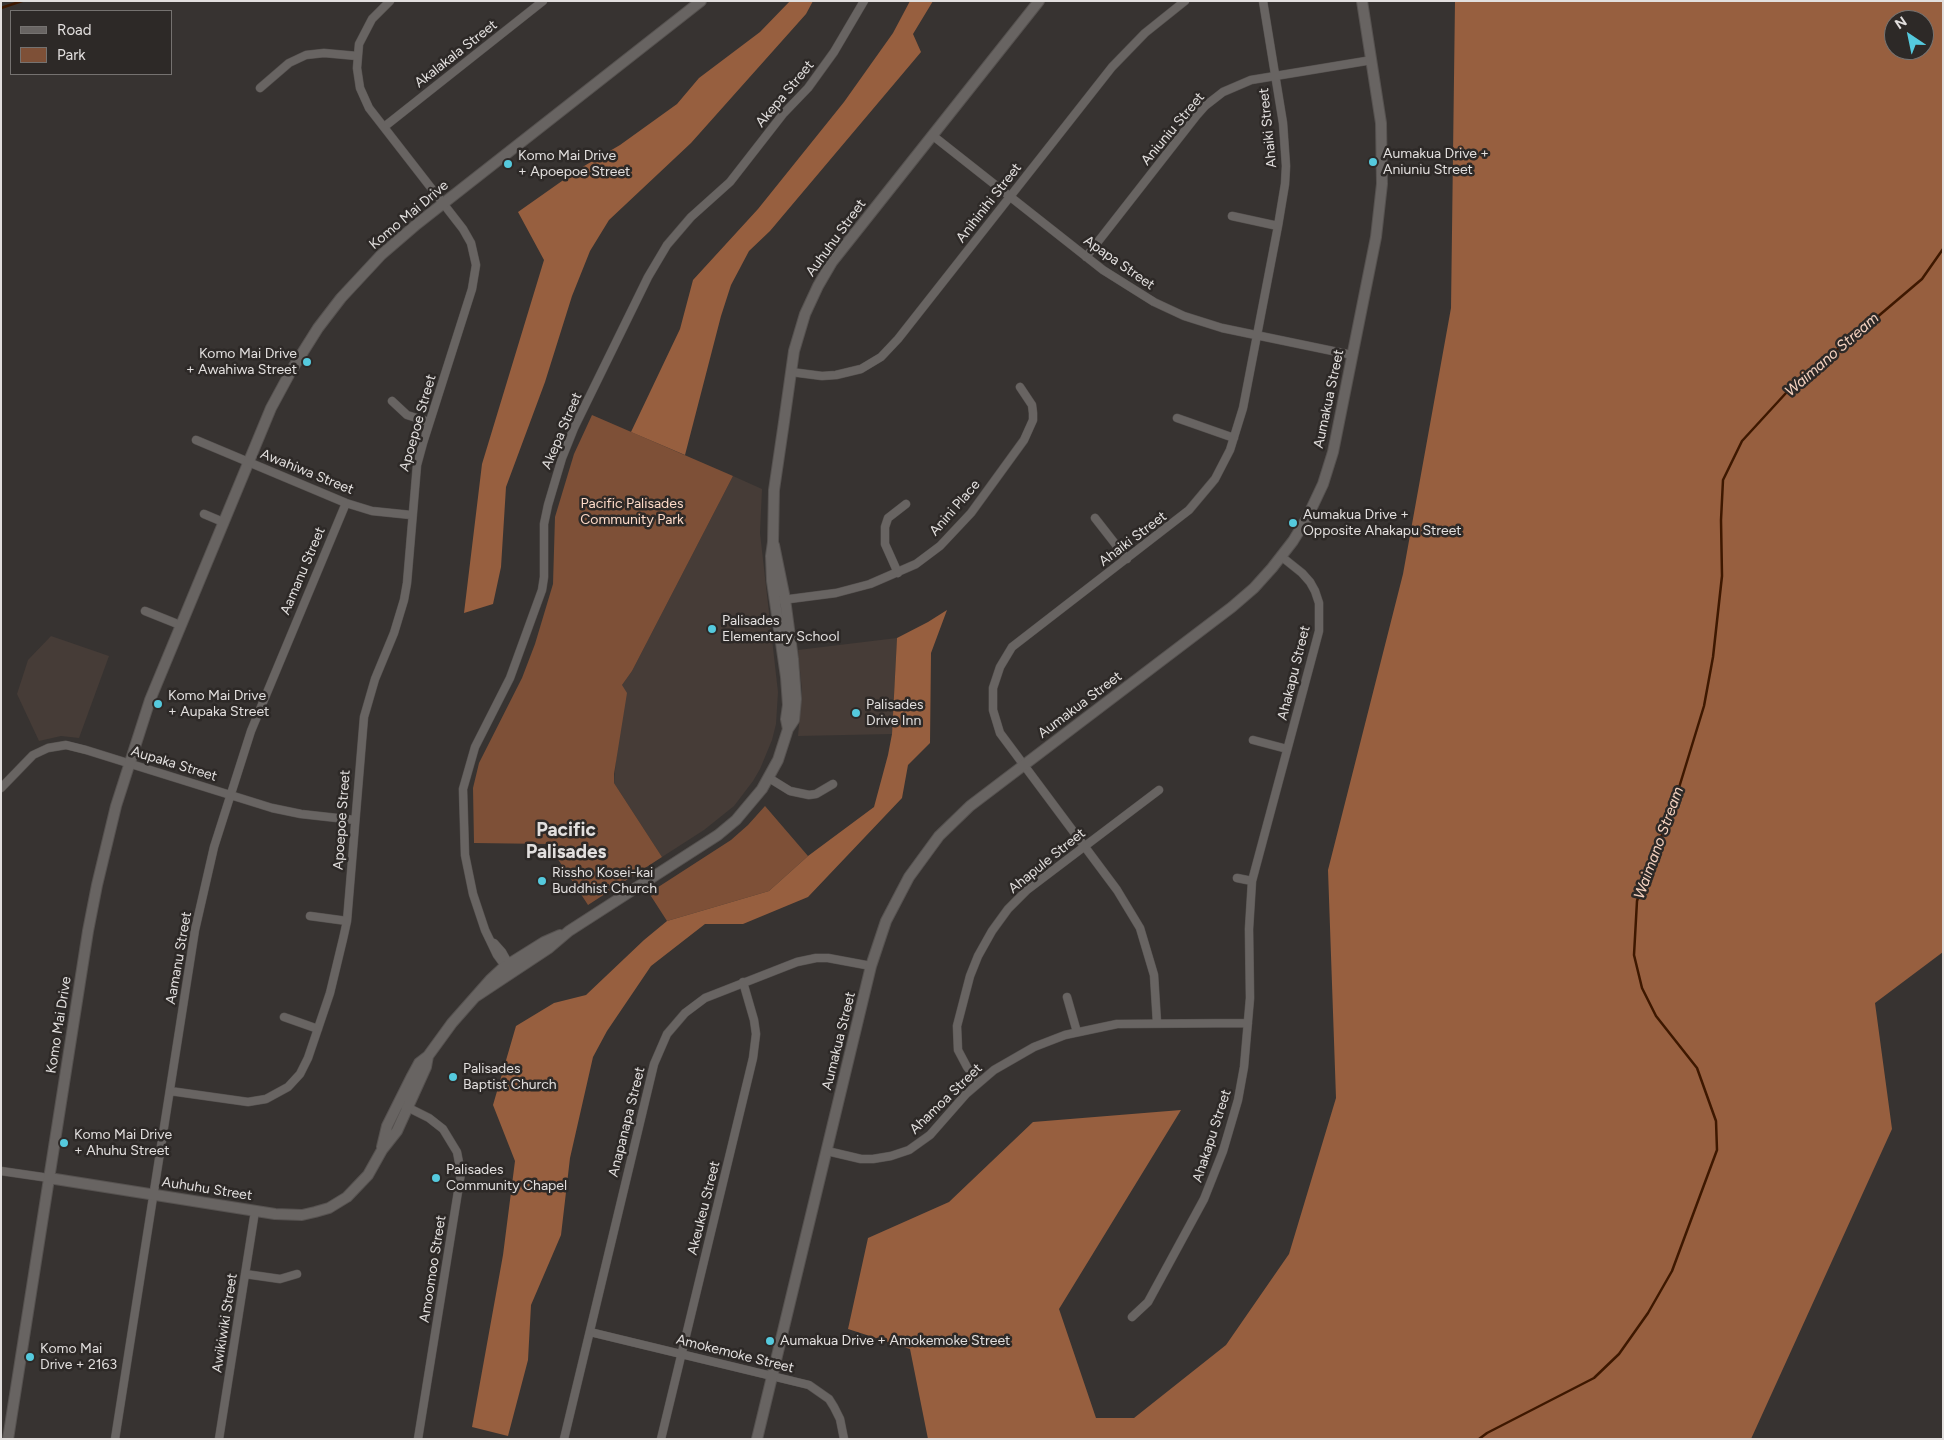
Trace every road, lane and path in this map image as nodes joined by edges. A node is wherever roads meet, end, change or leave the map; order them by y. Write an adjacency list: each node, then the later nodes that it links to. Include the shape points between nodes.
1 (543, 1): 13 (street, Akalakala Street)
2 (701, 1): 16 (street, Komo Mai Drive)
3 (864, 1): 58 (street, Akepa Street, via 808,88 783,114 730,182 691,217 667,245 568,442 544,524 542,590 510,678 475,747 463,789 467,868 489,938 502,952)
4 (1039, 1): 14 (street, Auhuhu Street)
5 (1185, 1): 15 (street, Anihinihi Street, via 1122,56)
6 (1263, 1): 11 (street, Ahaiki Street)
7 (1362, 1): 10 (street, Aumakua Street)
8 (386, 2): 9 (street, Apoepoe Street, via 367,26)
9 (357, 56): 12 (street, via 306,55 289,63); 13 (street, Apoepoe Street, via 363,97)
10 (1372, 60): 11 (street, Aniuniu Street); 21 (street, Aumakua Street, via 1381,123 1382,184 1376,236)
11 (1276, 76): 18 (street, Ahaiki Street, via 1286,166); 19 (street, Aniuniu Street, via 1240,84 1205,106)
12 (260, 88)
13 (384, 127): 16 (street, Apoepoe Street)
14 (932, 135): 15 (street, Apapa Street); 22 (street, Auhuhu Street, via 824,275 798,334)
15 (1010, 196): 19 (street, Apapa Street); 22 (street, Anihinihi Street, via 880,358 861,369 836,375)
16 (444, 203): 26 (street, Apoepoe Street, via 468,236 476,265 472,289); 29 (street, Komo Mai Drive, via 381,255 318,328 281,388)
17 (1232, 216): 18 (street)
18 (1278, 226): 20 (street, Ahaiki Street)
19 (1086, 256): 20 (street, Apapa Street, via 1132,290 1171,310 1216,326)
20 (1257, 335): 21 (street, Apapa Street); 27 (street, Ahaiki Street)
21 (1352, 355): 36 (street, Aumakua Street, via 1333,452 1322,484 1307,518)
22 (791, 372): 39 (street, Auhuhu Street, via 774,490 771,556)
23 (1020, 387): 38 (street, Anini Place, via 1032,405 1033,413 1024,440 956,531 927,556)
24 (392, 401): 26 (street, via 407,415)
25 (1177, 418): 27 (street)
26 (429, 422): 33 (street, Apoepoe Street, via 417,465)
27 (1234, 438): 37 (street, Ahaiki Street, via 1220,471 1201,497 1176,522)
28 (196, 440): 29 (street, Awahiwa Street)
29 (248, 462): 30 (street, Awahiwa Street); 35 (street, Komo Mai Drive)
30 (346, 503): 33 (street, Awahiwa Street, via 372,511); 50 (street, Aamanu Street, via 270,683)
31 (906, 504): 38 (street, via 888,518 885,527 885,544)
32 (204, 514): 35 (street)
33 (412, 515): 51 (street, Apoepoe Street, via 404,600 364,717)
34 (1095, 518): 37 (street)
35 (223, 522): 41 (street, Komo Mai Drive)
36 (1282, 557): 43 (street, Ahakapu Street, via 1310,582 1321,617); 45 (street, Aumakua Street, via 1232,607)
37 (1127, 559): 45 (street, Ahaiki Street, via 1024,637 1002,662 993,688 993,710 1000,733)
38 (898, 573): 39 (street, Anini Place, via 856,589)
39 (780, 600): 46 (street, Auhuhu Street, via 788,729)
40 (145, 611): 41 (street)
41 (180, 625): 44 (street, Komo Mai Drive)
42 (1253, 740): 43 (street)
43 (1288, 749): 54 (street, Ahakapu Street)
44 (128, 763): 48 (street, Aupaka Street, via 73,746 56,746 33,755); 50 (street, Aupaka Street); 71 (street, Komo Mai Drive, via 95,894)
45 (1023, 765): 52 (street, Ahaiki Street); 57 (street, Aumakua Street, via 960,815 920,859 892,907)
46 (769, 778): 47 (street, via 790,791 809,795); 58 (street, Auhuhu Street, via 754,800 718,835 569,931 544,942)
47 (833, 784)
48 (1, 788)
49 (1159, 790): 52 (street, Ahapule Street)
50 (229, 794): 51 (street, Aupaka Street, via 286,811); 67 (street, Aamanu Street, via 195,930)
51 (355, 820): 56 (street, Apoepoe Street)
52 (1084, 846): 62 (street, Ahaiki Street, via 1126,903 1140,928 1154,975); 66 (street, Ahapule Street, via 1017,900 992,931 978,956 956,1035 962,1059)
53 (1237, 878): 54 (street)
54 (1252, 881): 63 (street, Ahakapu Street)
55 (310, 916): 56 (street)
56 (347, 921): 64 (street, Apoepoe Street)
57 (871, 966): 59 (street, Anapanapa Street, via 816,958); 69 (street, Aumakua Street)
58 (509, 968): 68 (street, Auhuhu Street, via 490,980 419,1063)
59 (742, 982): 77 (street, Anapanapa Street, via 694,1005 676,1022 660,1047); 78 (street, Akeukeu Street, via 754,1020 753,1058)
60 (1068, 997): 65 (street)
61 (284, 1017): 64 (street)
62 (1157, 1023): 63 (street, Ahamoa Street); 65 (street, Ahamoa Street, via 1116,1024)
63 (1248, 1023): 76 (street, Ahakapu Street, via 1238,1100 1214,1175 1148,1302)
64 (318, 1029): 67 (street, Apoepoe Street, via 300,1074 275,1096 248,1102)
65 (1077, 1032): 66 (street, Ahamoa Street, via 1010,1059)
66 (979, 1082): 69 (street, Ahamoa Street, via 930,1135 909,1150 873,1159)
67 (170, 1091): 72 (street, Aamanu Street)
68 (402, 1105): 73 (street, Auhuhu Street, via 387,1126 382,1150 363,1182 347,1197 329,1208 302,1215); 83 (street, Amoomoo Street, via 443,1129 458,1152 461,1173)
69 (827, 1151): 79 (street, Aumakua Street)
70 (1, 1171): 71 (street, Auhuhu Street)
71 (49, 1178): 72 (street, Auhuhu Street); 80 (street, Komo Mai Drive)
72 (153, 1195): 73 (street, Auhuhu Street); 81 (street, Aamanu Street)
73 (256, 1211): 74 (street, Awikiwiki Street)
74 (245, 1274): 75 (street, via 280,1279); 82 (street, Awikiwiki Street)
75 (297, 1274)
76 (1132, 1317)
77 (590, 1332): 78 (street, Amokemoke Street); 84 (street, Anapanapa Street)
78 (682, 1354): 79 (street, Amokemoke Street); 85 (street, Akeukeu Street)
79 (772, 1376): 86 (street, Aumakua Street); 87 (street, Amokemoke Street, via 809,1385 829,1399 840,1419)
80 (8, 1439)
81 (115, 1439)
82 (219, 1439)
83 (418, 1439)
84 (564, 1439)
85 (661, 1439)
86 (757, 1439)
87 (844, 1439)

